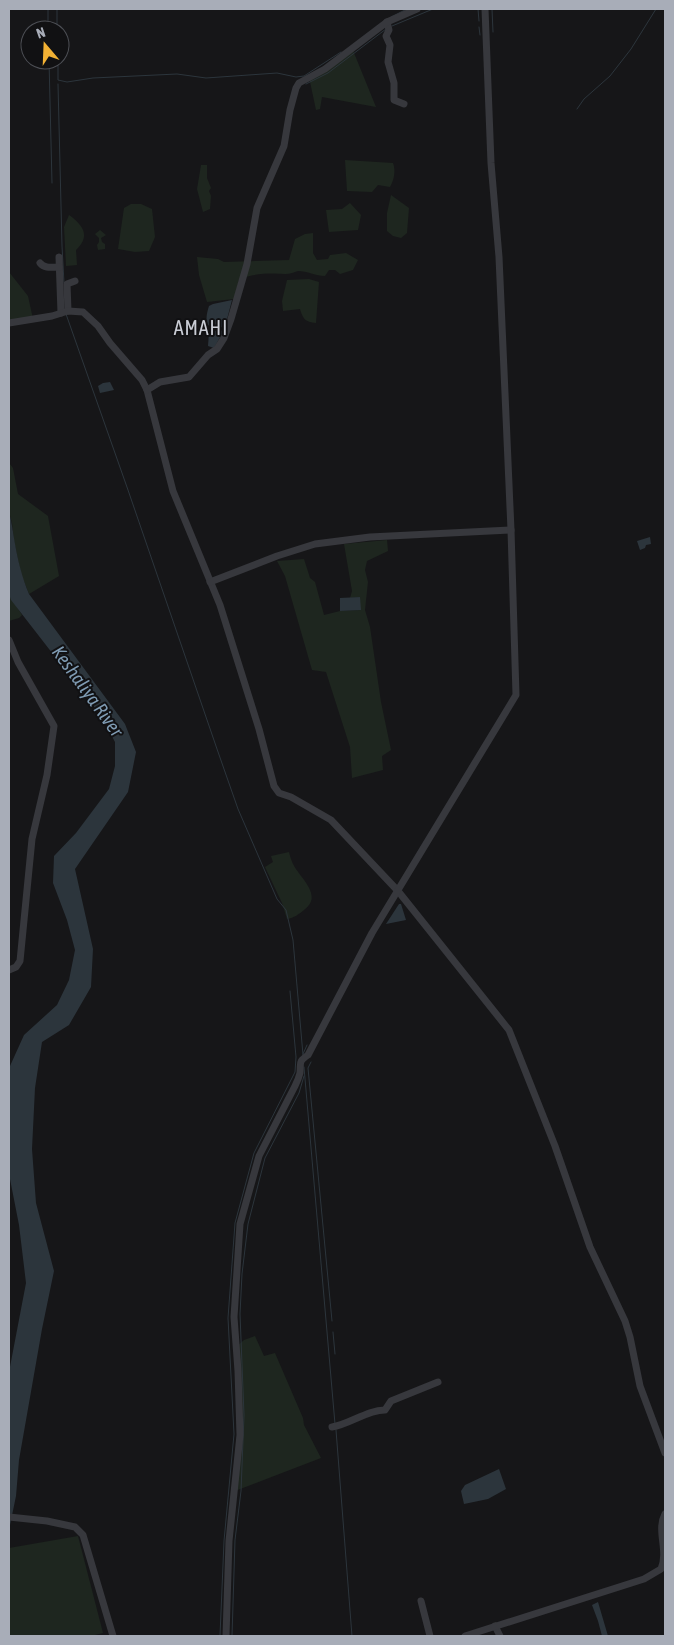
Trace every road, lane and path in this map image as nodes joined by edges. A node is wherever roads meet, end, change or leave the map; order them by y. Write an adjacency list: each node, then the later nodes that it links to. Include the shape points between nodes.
1 (417, 9): 3 (street)
2 (485, 9): 12 (street)
3 (387, 22): 4 (street, via 388,62 394,83 394,100); 11 (street, via 325,69 299,83 290,110 284,146 257,208 246,264 224,338 188,377 160,382)
4 (404, 104)
5 (59, 257): 7 (street)
6 (40, 263): 7 (street, via 46,268)
7 (59, 267): 9 (street)
8 (75, 281): 9 (street, via 67,284)
9 (65, 312): 10 (street); 11 (street, via 83,312 98,326 142,380)
10 (9, 323)
11 (146, 390): 13 (street, via 173,491)
12 (511, 530): 13 (street, via 370,537 315,544); 15 (street, via 516,696)
13 (210, 582): 15 (street, via 259,729 274,786 279,792 331,820)
14 (9, 640): 16 (street, via 54,726 32,839 20,961)
15 (398, 891): 19 (street, via 509,1030 555,1146 590,1247 625,1321 640,1386); 25 (street, via 372,933 308,1055 299,1065 300,1074 295,1086 259,1156 240,1224 234,1316 240,1435 229,1541)
16 (9, 970)
17 (438, 1382): 18 (street, via 392,1401 385,1410)
18 (335, 1426)
19 (665, 1453)
20 (665, 1514): 23 (street, via 662,1520 665,1554 661,1569 644,1579)
21 (9, 1517): 24 (street, via 47,1520 75,1527 84,1535)
22 (421, 1601): 26 (street)
23 (495, 1626): 27 (street); 28 (street)
24 (112, 1636)
25 (226, 1636)
26 (430, 1636)
27 (465, 1636)
28 (500, 1636)

